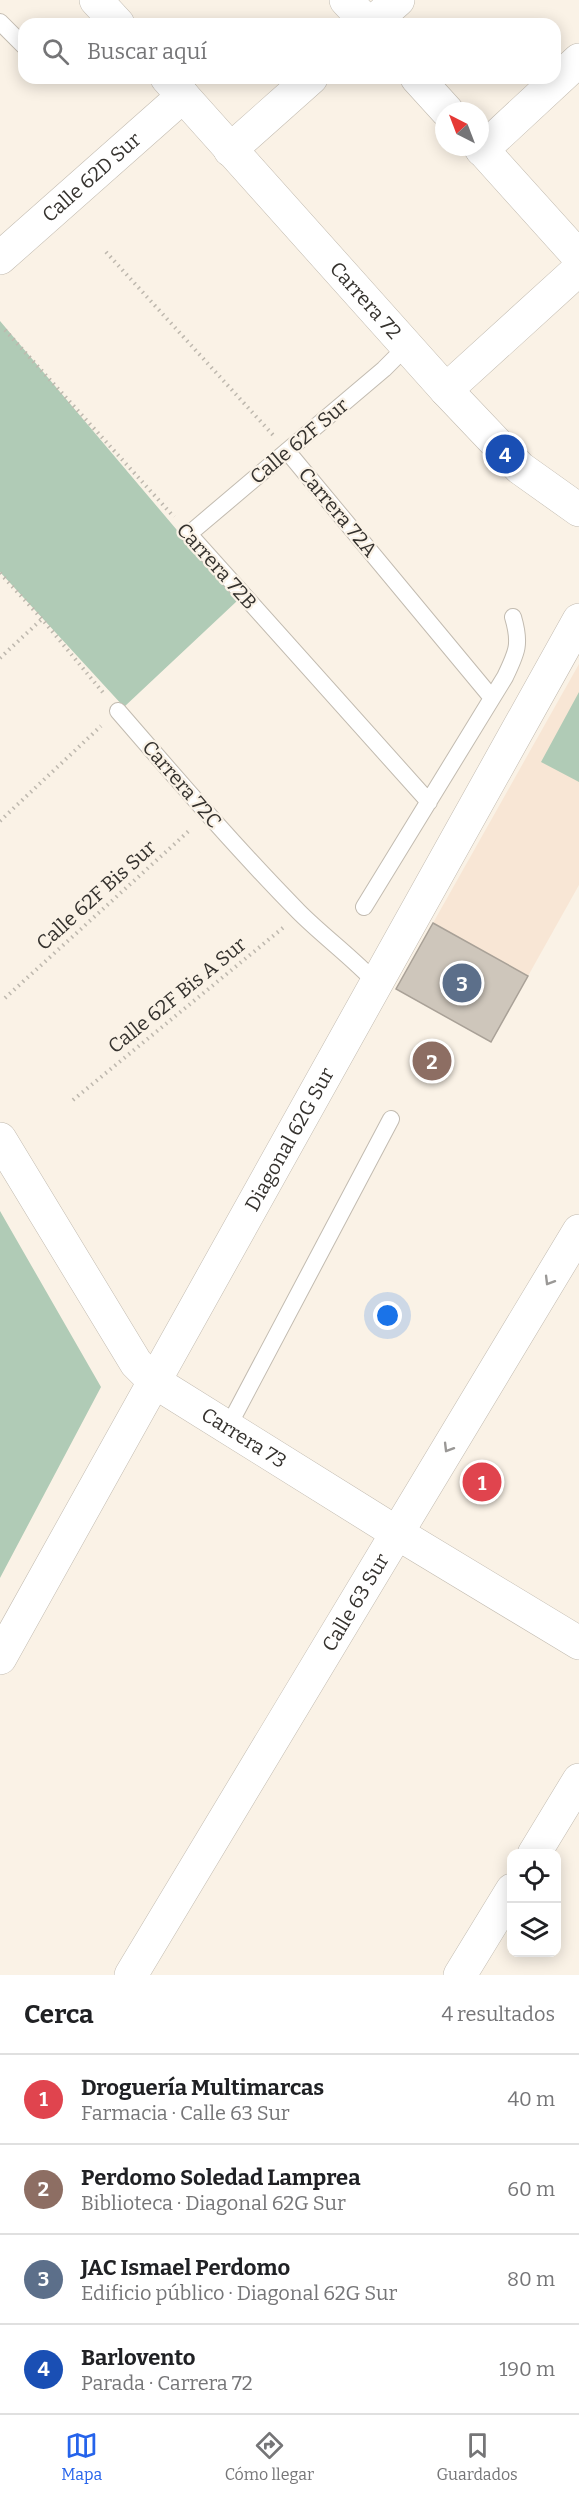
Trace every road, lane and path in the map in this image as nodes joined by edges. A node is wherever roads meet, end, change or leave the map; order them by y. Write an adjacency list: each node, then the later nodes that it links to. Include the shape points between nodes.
1 (96, 0): 4 (street)
2 (346, 0): 5 (street)
3 (398, 0): 6 (street)
4 (112, 18)
5 (364, 18)
6 (377, 18)
7 (0, 22): 8 (lane)
8 (18, 40)
9 (579, 60): 10 (street)
10 (561, 76)
11 (304, 84): 17 (street)
12 (422, 84): 15 (street)
13 (552, 84): 16 (street)
14 (175, 87): 17 (street, Carrera 72); 21 (street, Calle 62D Sur)
15 (439, 102)
16 (489, 141)
17 (230, 150): 24 (street, Carrera 72)
18 (488, 156): 20 (street)
19 (106, 252): 26 (path, Carrera 72A)
20 (579, 257)
21 (0, 258)
22 (579, 270): 25 (street)
23 (5, 330): 28 (path, Carrera 72B)
24 (407, 346): 25 (street, Carrera 72); 26 (lane, Calle 62F Sur)
25 (446, 390): 27 (street, Carrera 72, via 520,468)
26 (287, 451): 28 (lane, Calle 62F Sur); 34 (lane, Carrera 72A)
27 (579, 510)
28 (189, 534): 36 (lane, Carrera 72B)
29 (0, 573): 31 (path)
30 (513, 617): 34 (lane, via 517,651)
31 (42, 619): 33 (path); 35 (path)
32 (579, 620): 41 (street, Diagonal 62G Sur)
33 (0, 658)
34 (492, 698): 36 (lane)
35 (118, 711): 37 (lane, Carrera 72C); 38 (path)
36 (429, 802): 39 (lane)
37 (208, 814): 40 (lane, Carrera 72C); 42 (path, Calle 62F Bis Sur)
38 (0, 821)
39 (364, 907)
40 (301, 914): 41 (lane, Carrera 72C); 43 (path, Calle 62F Bis A Sur)
41 (377, 984): 47 (street, Diagonal 62G Sur)
42 (5, 998)
43 (73, 1100)
44 (392, 1119): 48 (lane)
45 (0, 1139): 47 (street, Carrera 73, via 136,1363)
46 (579, 1231): 49 (street, Calle 63 Sur, one-way to 49)
47 (155, 1382): 48 (street, Carrera 73); 51 (street, Diagonal 62G Sur)
48 (228, 1427): 49 (street, Carrera 73)
49 (397, 1533): 50 (street, Carrera 73); 55 (street, Calle 63 Sur)
50 (579, 1642)
51 (0, 1658)
52 (579, 1780): 53 (street)
53 (537, 1849)
54 (507, 1898): 56 (street)
55 (131, 1975)
56 (460, 1975)

